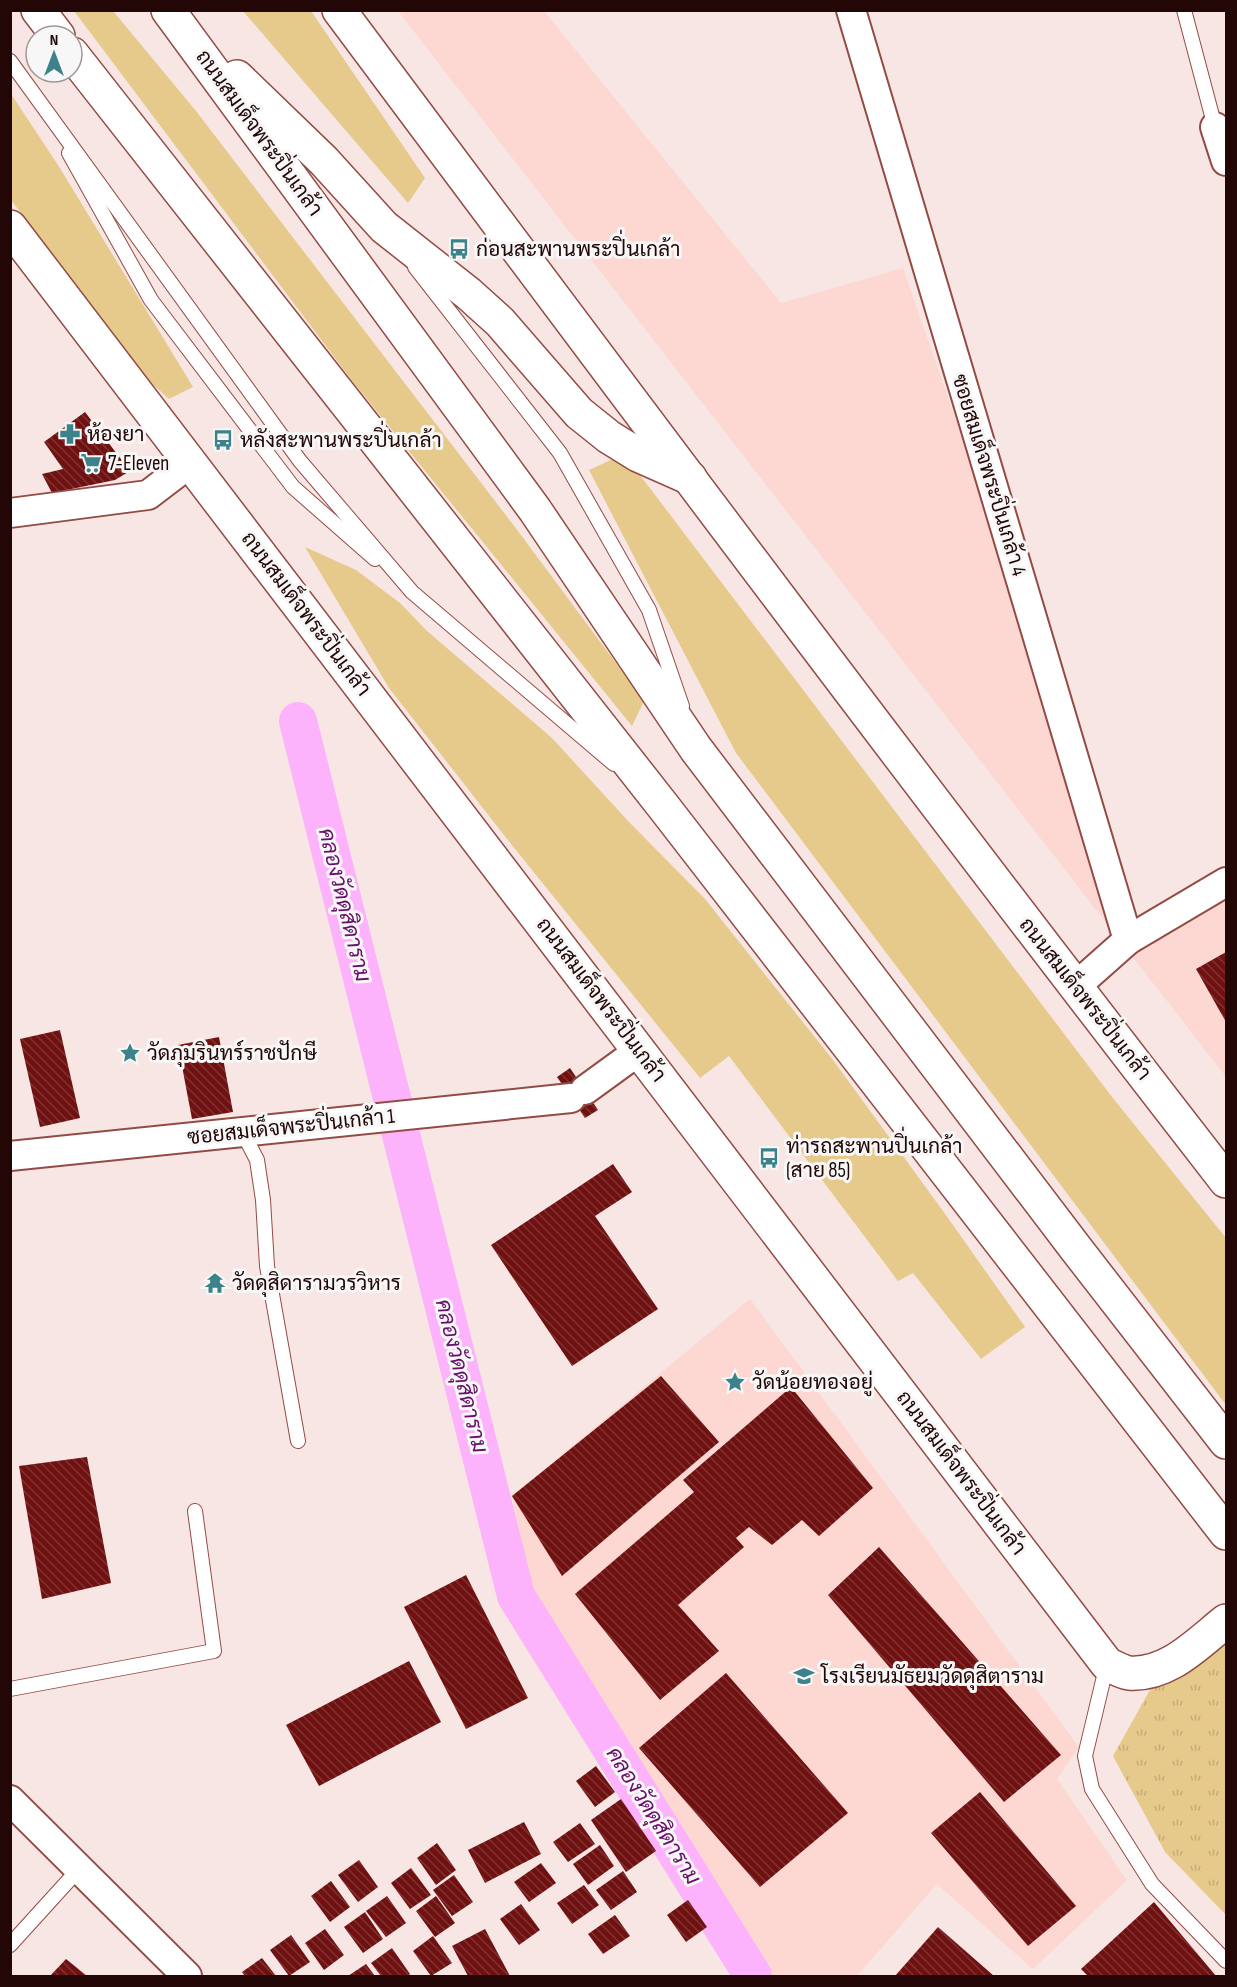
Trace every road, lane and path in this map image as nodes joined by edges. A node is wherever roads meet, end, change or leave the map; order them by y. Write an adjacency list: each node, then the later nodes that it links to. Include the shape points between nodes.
1 (38, 10): 6 (main road)
2 (339, 10): 15 (main road, ถนนสมเด็จพระปิ่นเกล้า)
3 (850, 10): 21 (street, ซอยสมเด็จพระปิ่นเกล้า 4)
4 (1184, 10): 10 (lane)
5 (169, 11): 13 (main road, via 324,161); 18 (main road, ถนนสมเด็จพระปิ่นเกล้า, via 535,510)
6 (49, 24)
7 (10, 61): 9 (lane)
8 (84, 69): 19 (main road)
9 (40, 100): 17 (lane, via 300,461); 17 (lane, via 165,319 293,487)
10 (1215, 127): 11 (street)
11 (1227, 161)
12 (10, 227): 14 (main road, ถนนสมเด็จพระปิ่นเกล้า)
13 (384, 227): 15 (main road, via 500,322 579,413 638,455); 18 (lane, via 560,453 649,609)
14 (190, 463): 16 (street, via 148,495); 23 (main road, ถนนสมเด็จพระปิ่นเกล้า)
15 (690, 478): 22 (main road, ถนนสมเด็จพระปิ่นเกล้า)
16 (10, 513)
17 (412, 592): 19 (lane)
18 (696, 749): 28 (main road, ถนนสมเด็จพระปิ่นเกล้า)
19 (663, 806): 30 (main road)
20 (1227, 882): 21 (street)
21 (1128, 940): 22 (street)
22 (1075, 987): 26 (main road, ถนนสมเด็จพระปิ่นเกล้า)
23 (640, 1050): 24 (street, ซอยสมเด็จพระปิ่นเกล้า 1, via 578,1094); 32 (main road, ถนนสมเด็จพระปิ่นเกล้า)
24 (242, 1131): 25 (street, ซอยสมเด็จพระปิ่นเกล้า 1); 27 (lane, via 257,1160 267,1266)
25 (10, 1156)
26 (1227, 1181)
27 (298, 1441)
28 (1227, 1442)
29 (195, 1511): 33 (lane, via 214,1651)
30 (1227, 1533)
31 (1227, 1621): 32 (main road, via 1175,1661 1152,1672 1127,1673)
32 (1107, 1664): 37 (lane, via 1085,1756 1092,1789 1152,1884)
33 (10, 1689)
34 (10, 1800): 35 (street)
35 (79, 1869): 36 (lane); 38 (street)
36 (10, 1944)
37 (1227, 1961)
38 (187, 1977)

